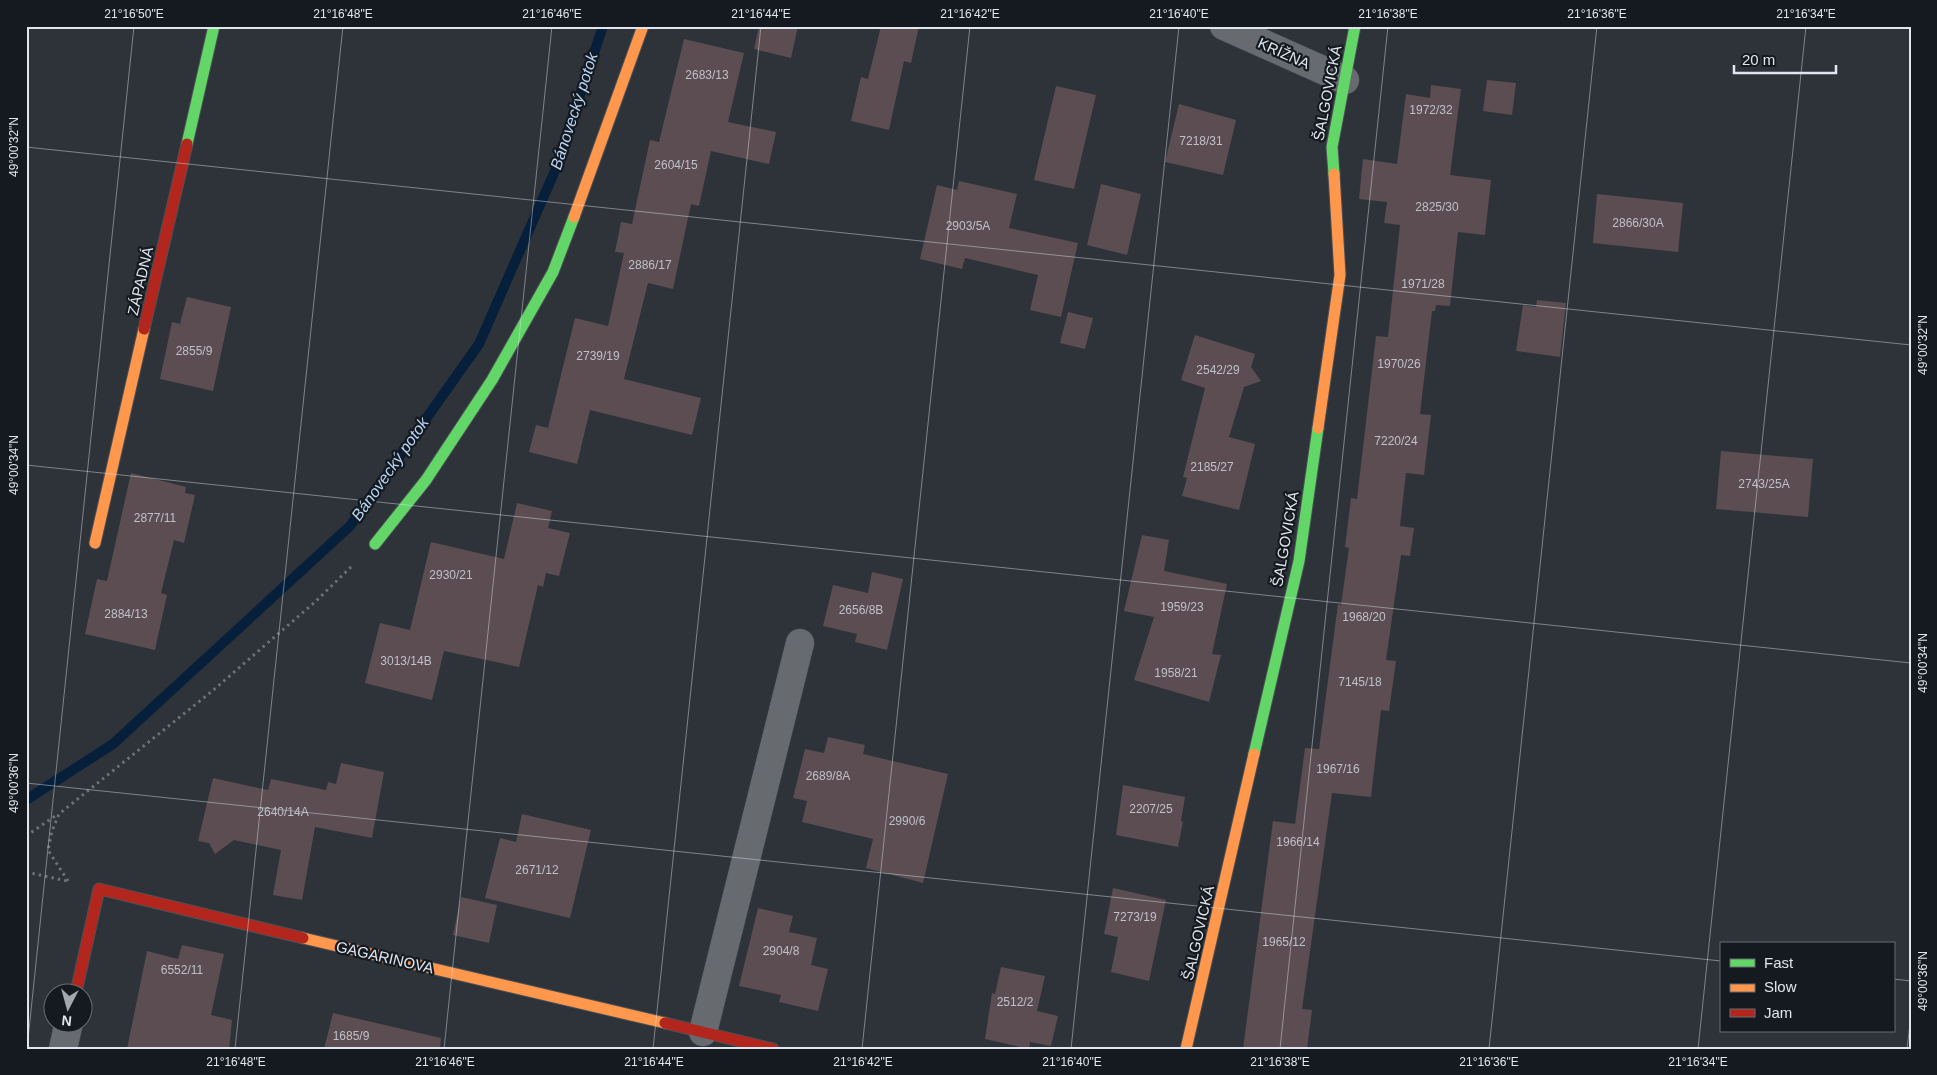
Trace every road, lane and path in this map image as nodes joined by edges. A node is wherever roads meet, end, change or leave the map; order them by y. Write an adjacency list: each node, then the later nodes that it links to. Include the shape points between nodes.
1 (214, 26): 6 (street, ZÁPADNÁ)
2 (643, 26): 7 (street, via 552,272 492,380 426,480)
3 (1224, 26): 5 (street, KRÍŽNA)
4 (1355, 26): 5 (street, ŠALGOVICKÁ)
5 (1345, 80): 19 (street, ŠALGOVICKÁ, via 1332,147 1340,275 1299,561)
6 (95, 544)
7 (375, 544): 9 (path, via 315,602 211,692)
8 (800, 643): 16 (street)
9 (59, 814): 10 (path); 12 (path, via 48,850)
10 (26, 836)
11 (26, 872): 12 (path)
12 (68, 881): 13 (path)
13 (99, 889): 14 (street); 16 (street, GAGARINOVA)
14 (78, 982)
15 (67, 1032): 17 (street)
16 (703, 1032): 18 (street, GAGARINOVA)
17 (63, 1049)
18 (773, 1049)
19 (1186, 1049)

